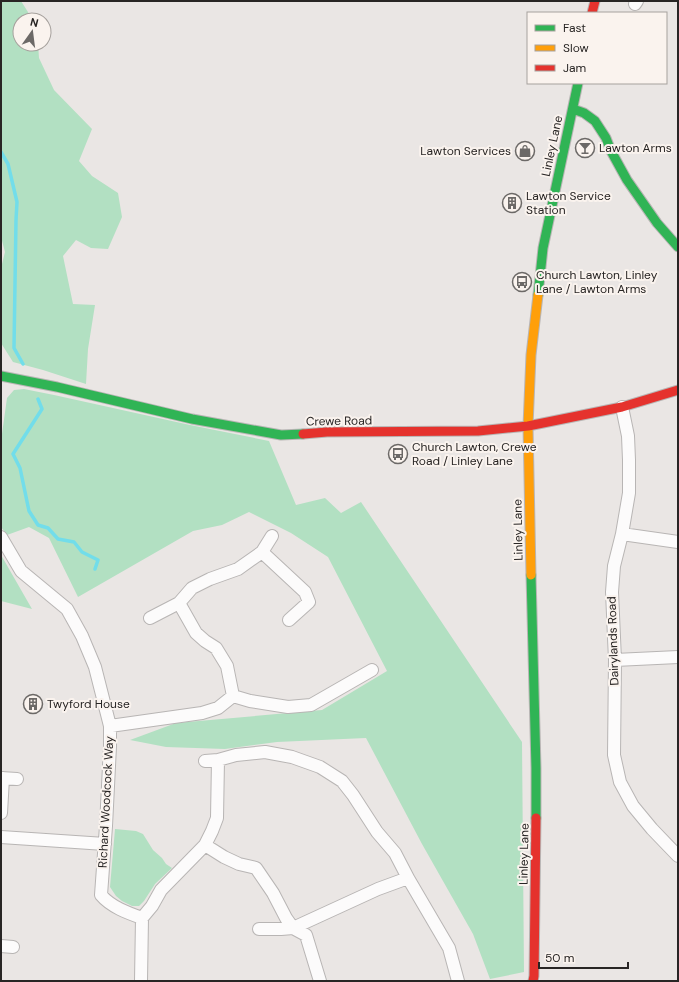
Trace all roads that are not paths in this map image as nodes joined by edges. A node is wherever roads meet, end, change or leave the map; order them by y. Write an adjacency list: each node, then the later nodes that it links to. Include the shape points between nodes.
1 (595, 1): 2 (main road)
2 (592, 12)
3 (578, 84): 4 (main road, Linley Lane)
4 (573, 109): 5 (main road, via 584,113 594,122 606,138 628,180 657,223); 9 (main road, Linley Lane, via 543,248 531,355)
5 (678, 248)
6 (1, 376): 9 (main road, Crewe Road, via 192,419 281,435 327,432 478,431)
7 (678, 390): 8 (main road, Crewe Road)
8 (622, 407): 9 (main road, Crewe Road); 10 (street, Dairylands Road, via 630,460 629,493)
9 (528, 426): 39 (main road, Linley Lane, via 536,768)
10 (622, 534): 13 (street); 19 (street, Dairylands Road, via 614,566 612,592)
11 (1, 536): 22 (street, Richard Woodcock Way, via 21,571 67,609 95,667)
12 (272, 536): 14 (street)
13 (678, 542)
14 (262, 552): 15 (street, via 238,569 192,588); 17 (street, via 304,592 309,602)
15 (179, 603): 16 (street); 21 (street, via 196,633 216,648 227,666)
16 (150, 618)
17 (289, 620)
18 (678, 657): 19 (street)
19 (615, 660): 31 (street, Dairylands Road, via 614,754 620,782 633,806)
20 (372, 670): 21 (street, via 310,705 288,707)
21 (233, 696): 22 (street, via 218,708 202,713)
22 (110, 726): 29 (street, Richard Woodcock Way)
23 (218, 760): 24 (street); 30 (street, via 217,818); 32 (street, via 265,752 292,757 320,767 342,781 354,795 377,832 395,853)
24 (205, 761)
25 (2, 778): 26 (street); 27 (street)
26 (18, 779)
27 (1, 814)
28 (1, 837): 29 (street)
29 (105, 844): 33 (street, Richard Woodcock Way, via 101,895 107,902)
30 (205, 845): 33 (street, via 162,890); 34 (street, via 239,864 256,868)
31 (678, 856)
32 (408, 878): 34 (street); 38 (street, via 449,948)
33 (142, 918): 36 (street)
34 (293, 928): 35 (street); 37 (street, via 306,935)
35 (259, 929)
36 (142, 981)
37 (320, 981)
38 (458, 981)
39 (533, 981)

